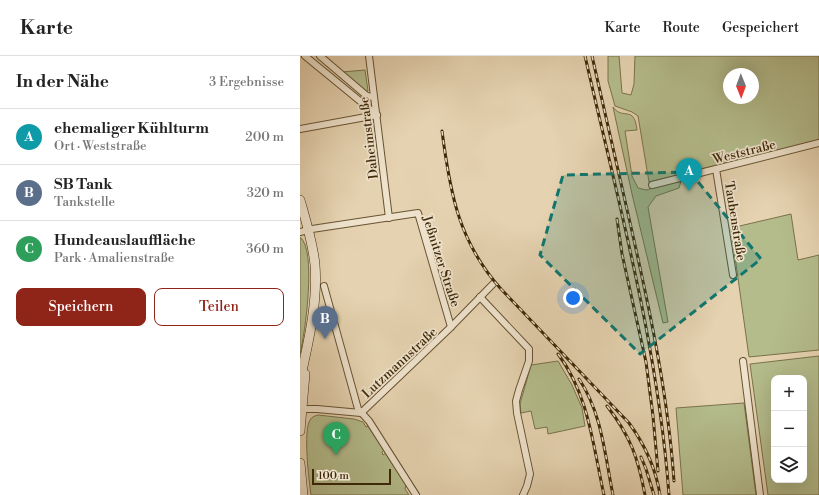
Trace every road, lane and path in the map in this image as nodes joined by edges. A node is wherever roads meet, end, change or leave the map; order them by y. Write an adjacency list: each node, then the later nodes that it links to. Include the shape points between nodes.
1 (306, 56): 5 (street)
2 (320, 56): 4 (street, via 367,96)
3 (369, 56): 4 (street, Daheimstraße)
4 (374, 97): 5 (street, Daheimstraße)
5 (376, 115): 6 (street); 11 (street, Daheimstraße)
6 (300, 129)
7 (819, 143): 8 (street, Weststraße)
8 (716, 169): 9 (street, Weststraße); 13 (street, Taubenstraße)
9 (652, 185)
10 (300, 200): 12 (main road)
11 (389, 218): 12 (street, Jeßnitzer Straße); 17 (street, Jeßnitzer Straße, via 418,213)
12 (304, 231): 18 (main road, via 315,262 313,316)
13 (733, 275)
14 (493, 284): 16 (street, Lutzmannstraße)
15 (324, 286): 22 (street)
16 (480, 298): 17 (street, Lutzmannstraße); 27 (street, via 529,349 529,361 516,402 530,474)
17 (452, 327): 22 (street, Lutzmannstraße)
18 (306, 358): 20 (main road); 21 (main road)
19 (743, 361): 28 (street)
20 (300, 380)
21 (301, 409): 22 (street, Lutzmannstraße); 23 (main road)
22 (360, 413): 26 (street, via 370,423)
23 (300, 431)
24 (300, 463): 25 (main road)
25 (303, 495)
26 (416, 495)
27 (523, 495)
28 (760, 495)

